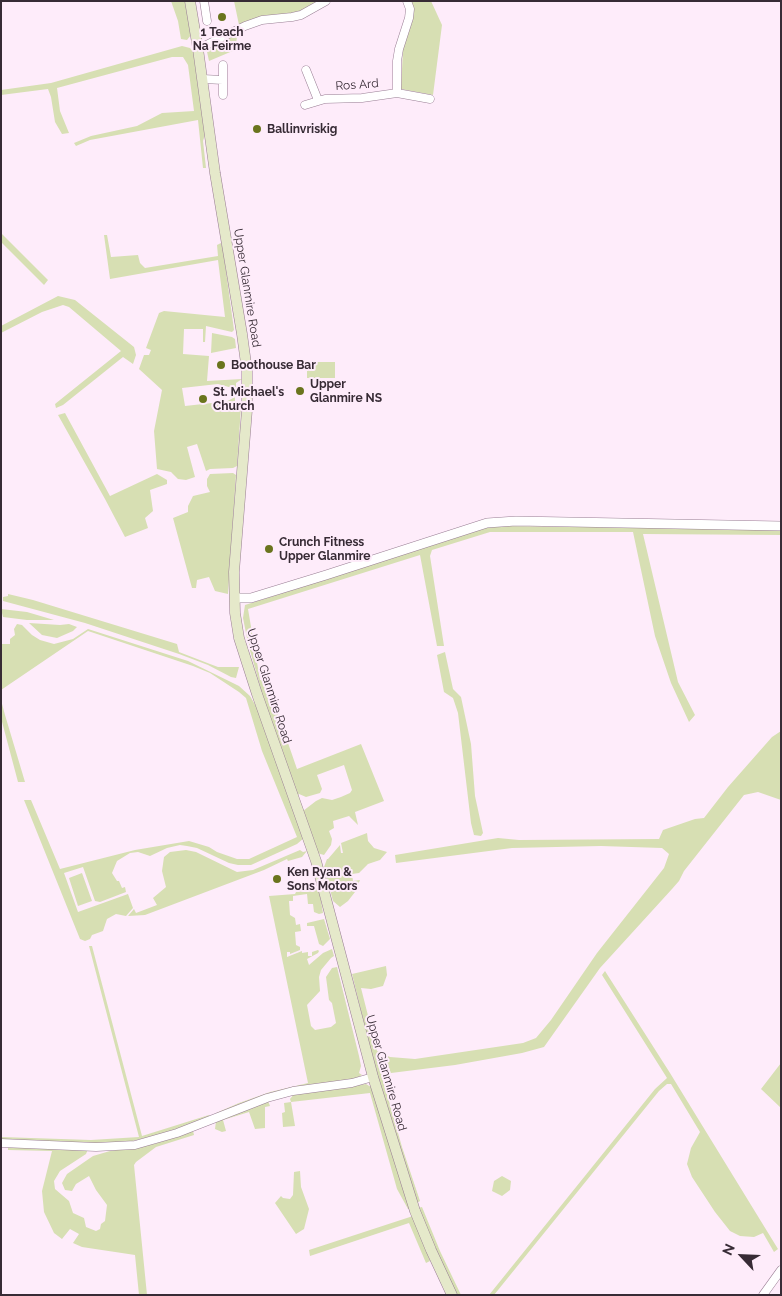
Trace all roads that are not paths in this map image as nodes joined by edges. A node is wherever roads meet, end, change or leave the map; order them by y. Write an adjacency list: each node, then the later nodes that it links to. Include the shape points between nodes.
1 (326, 1): 6 (street, via 301,15 262,20 245,26)
2 (407, 1): 11 (street, Ros Ard, via 410,9 397,61)
3 (204, 5): 4 (street); 5 (street)
4 (191, 6): 6 (main road, Upper Glanmire Road)
5 (207, 21)
6 (198, 49): 9 (main road, Upper Glanmire Road)
7 (223, 65): 10 (street)
8 (306, 70): 14 (street)
9 (203, 79): 10 (street); 17 (main road, Upper Glanmire Road, via 247,379)
10 (223, 80): 12 (street)
11 (397, 93): 13 (street, Ros Ard); 14 (street, Ros Ard)
12 (223, 95)
13 (430, 99)
14 (318, 100): 15 (street, Ros Ard)
15 (305, 105)
16 (781, 526): 17 (street, via 487,523 298,584 245,599)
17 (235, 598): 18 (main road, Upper Glanmire Road, via 242,650 314,855)
18 (373, 1077): 19 (street, via 267,1098 177,1133 134,1145 96,1147); 21 (main road, Upper Glanmire Road, via 415,1211)
19 (1, 1143)
20 (781, 1270): 22 (street)
21 (452, 1295)
22 (763, 1295)

